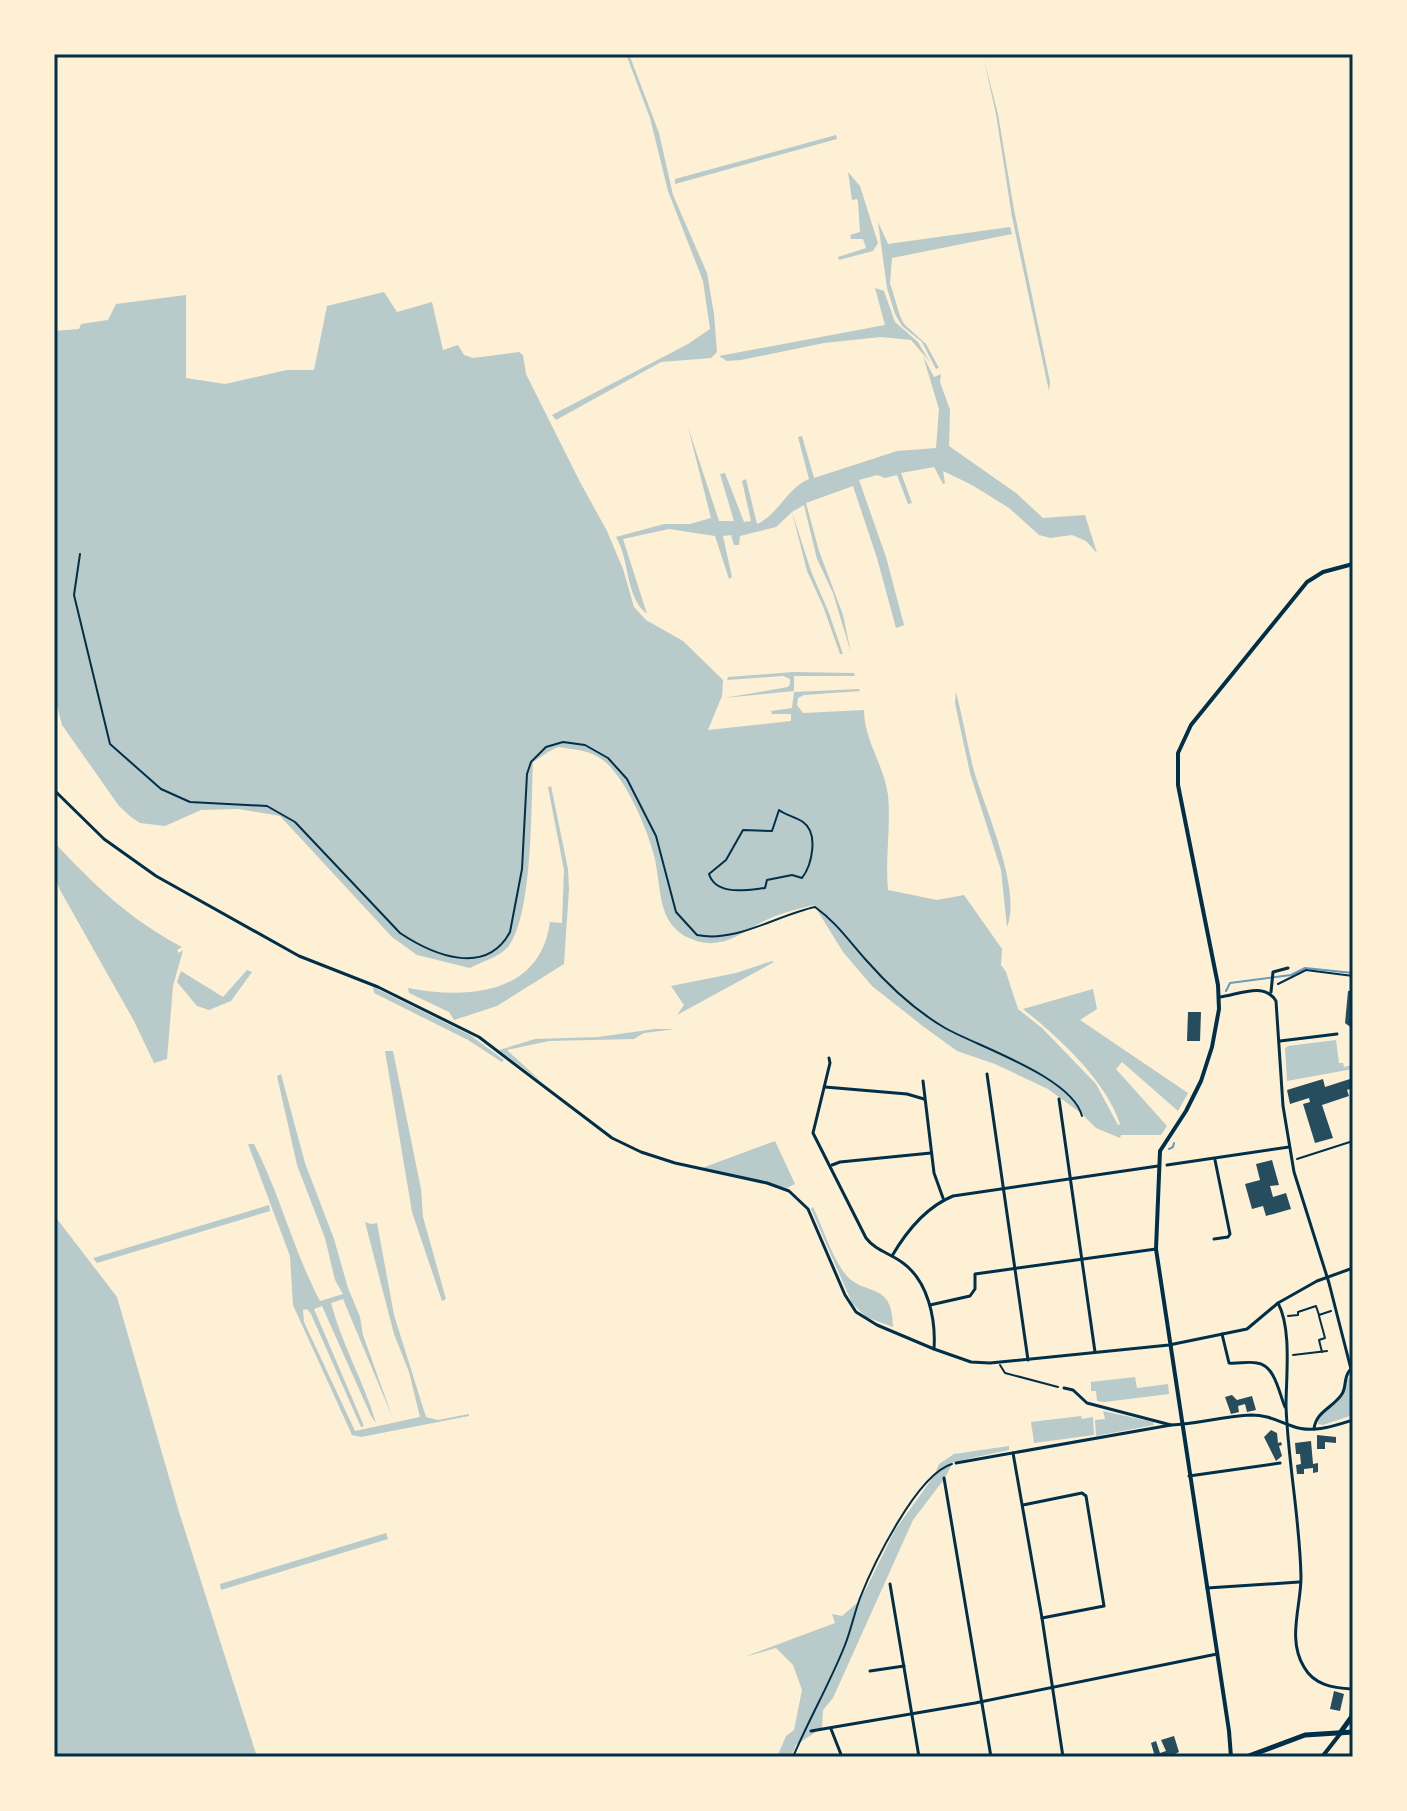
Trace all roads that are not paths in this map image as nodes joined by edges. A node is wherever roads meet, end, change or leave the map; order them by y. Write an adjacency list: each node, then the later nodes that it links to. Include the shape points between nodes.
1 (1353, 564): 5 (street, via 1307,582 1208,702 1181,745 1178,785)
2 (54, 790): 34 (street, via 104,839 156,876 299,956 378,987 479,1037 612,1138 675,1163 789,1191 808,1209 856,1312)
3 (1288, 968): 4 (street, via 1273,972)
4 (1271, 994): 5 (street, via 1261,990); 7 (street)
5 (1219, 997): 19 (street, via 1201,1081 1165,1140)
6 (1337, 1034): 7 (street)
7 (1280, 1041): 14 (street)
8 (829, 1058): 11 (street)
9 (987, 1074): 21 (street)
10 (923, 1081): 12 (street)
11 (824, 1089): 12 (street); 17 (street, via 812,1130)
12 (924, 1099): 15 (street)
13 (1059, 1099): 20 (street)
14 (1289, 1147): 16 (street); 29 (street)
15 (931, 1153): 17 (street); 22 (street)
16 (1215, 1160): 18 (street); 23 (street, via 1230,1234)
17 (832, 1165): 25 (street, via 866,1238)
18 (1167, 1165)
19 (1158, 1166): 20 (street); 24 (street)
20 (1070, 1178): 21 (street); 26 (street)
21 (1003, 1187): 22 (street); 27 (street)
22 (944, 1199): 25 (street, via 918,1221)
23 (1214, 1239)
24 (1156, 1249): 26 (street); 33 (street)
25 (892, 1256): 31 (street, via 918,1278)
26 (1082, 1259): 27 (street); 35 (street)
27 (1015, 1268): 31 (street, via 975,1274 970,1296); 36 (street)
28 (1353, 1268): 29 (street)
29 (1326, 1277): 30 (street); 37 (street)
30 (1278, 1303): 32 (street, via 1247,1329); 40 (street, via 1284,1316)
31 (930, 1305): 34 (street)
32 (1222, 1334): 33 (street); 40 (street, via 1229,1363 1265,1366)
33 (1169, 1345): 35 (street); 42 (street)
34 (934, 1349): 36 (street, via 971,1362)
35 (1095, 1353): 36 (street)
36 (1028, 1360)
37 (1351, 1370): 38 (street); 45 (street, via 1342,1394 1317,1417)
38 (1353, 1377)
39 (1064, 1388): 44 (street, via 1087,1403)
40 (1286, 1409): 43 (street)
41 (1353, 1420): 45 (street)
42 (1181, 1424): 43 (street, via 1252,1415); 44 (street); 49 (street)
43 (1288, 1424): 45 (street); 52 (street)
44 (1171, 1425): 46 (street)
45 (1314, 1429)
46 (1013, 1453): 47 (street); 51 (street)
47 (956, 1463)
48 (1280, 1463): 49 (street)
49 (1189, 1476): 54 (street)
50 (944, 1478): 62 (street)
51 (1023, 1505): 55 (street); 55 (street, via 1082,1493 1090,1514 1104,1606)
52 (1301, 1582): 54 (street); 61 (street, via 1295,1637 1304,1668 1319,1682)
53 (890, 1584): 58 (street)
54 (1207, 1588): 56 (street)
55 (1042, 1618): 60 (street)
56 (1217, 1654): 60 (street); 73 (street)
57 (1353, 1661): 61 (street)
58 (904, 1666): 59 (street); 63 (street)
59 (870, 1671)
60 (1052, 1687): 62 (street); 72 (street)
61 (1352, 1689): 64 (street)
62 (980, 1701): 63 (street); 71 (street)
63 (912, 1714): 65 (street); 70 (street)
64 (1350, 1718): 67 (main road); 68 (main road)
65 (831, 1729): 66 (street); 69 (street)
66 (811, 1731)
67 (1353, 1732): 68 (main road)
68 (1340, 1734): 74 (main road, via 1305,1735); 75 (street)
69 (842, 1757)
70 (919, 1757)
71 (991, 1757)
72 (1063, 1757)
73 (1231, 1757)
74 (1246, 1757)
75 (1322, 1757)

